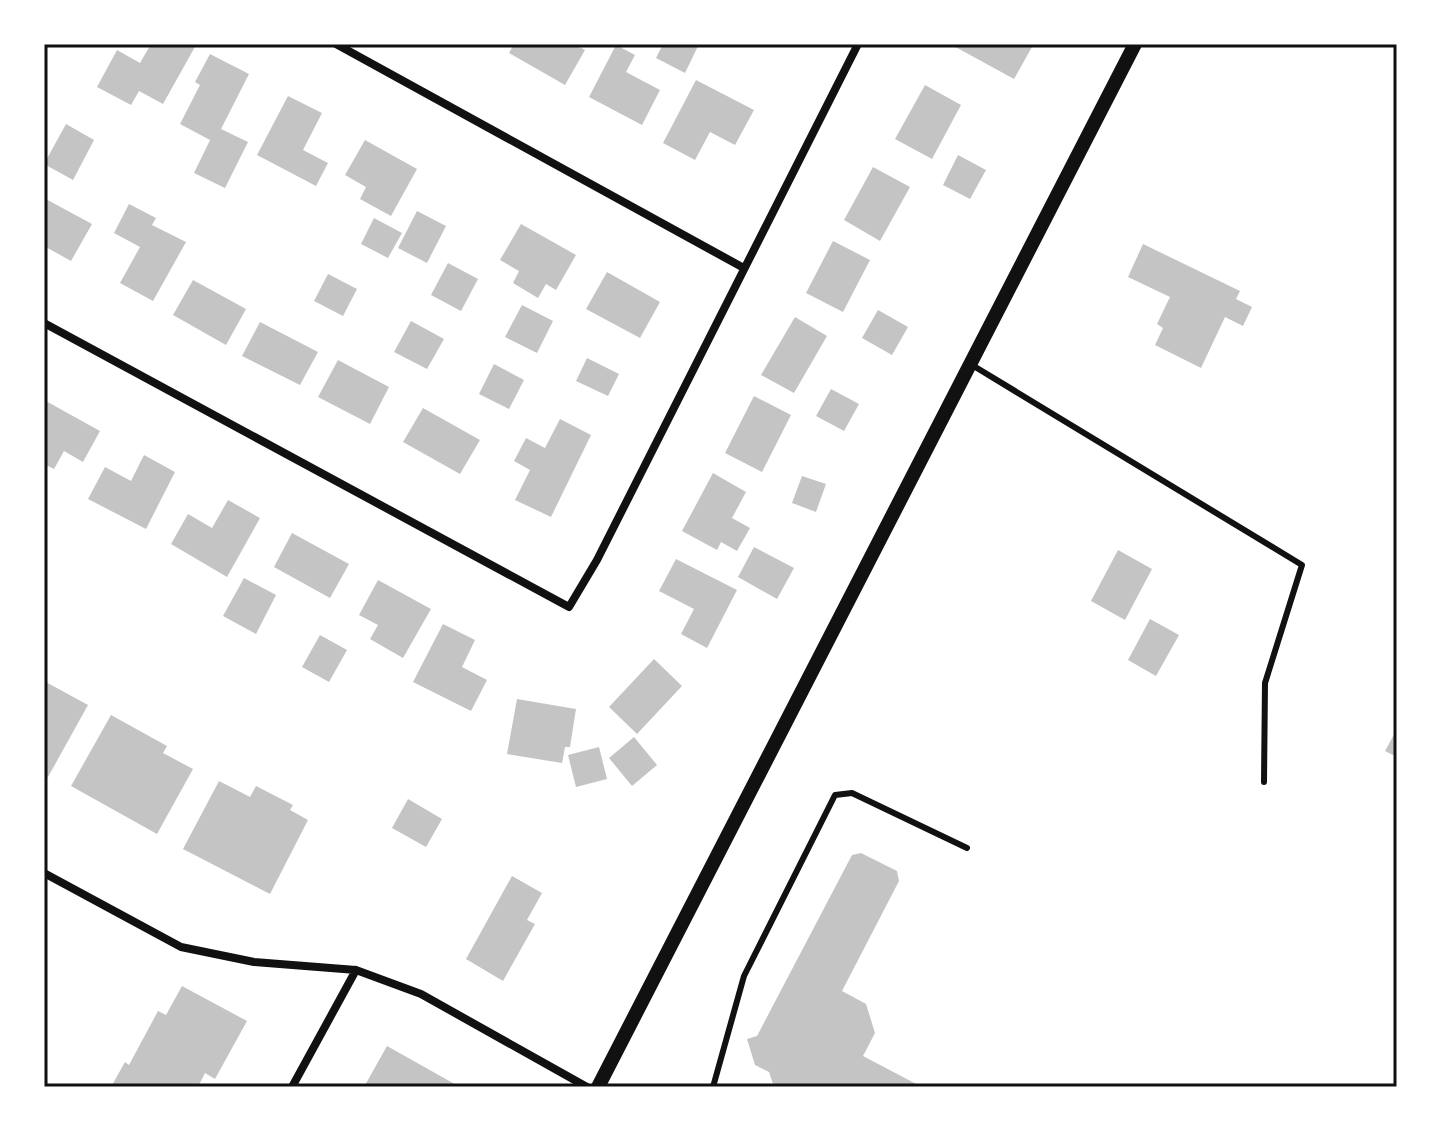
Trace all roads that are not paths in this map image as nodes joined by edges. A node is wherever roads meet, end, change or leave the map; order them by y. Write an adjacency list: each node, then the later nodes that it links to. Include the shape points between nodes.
1 (336, 44): 4 (street)
2 (858, 44): 4 (street)
3 (1135, 44): 6 (street)
4 (742, 267): 5 (street, via 569,607)
5 (44, 323)
6 (969, 363): 7 (lane, via 1302,565 1265,683); 13 (street)
7 (1264, 782)
8 (967, 848): 14 (lane, via 852,793 835,795 744,976)
9 (44, 873): 10 (street, via 181,947 254,962)
10 (356, 970): 11 (street); 12 (street, via 421,994)
11 (292, 1087)
12 (587, 1087)
13 (598, 1087)
14 (713, 1087)

